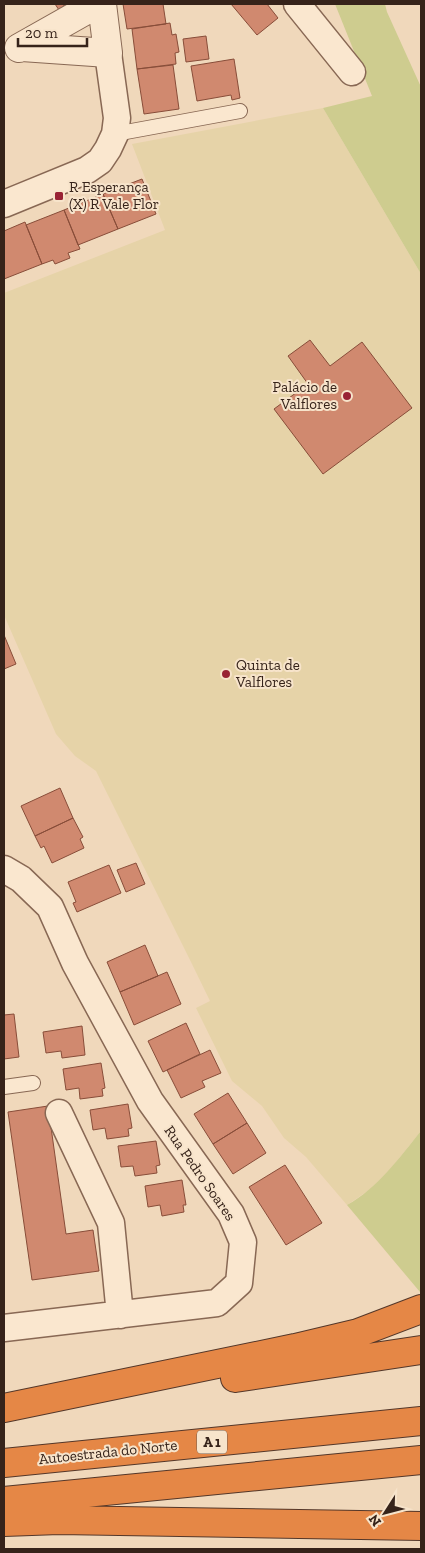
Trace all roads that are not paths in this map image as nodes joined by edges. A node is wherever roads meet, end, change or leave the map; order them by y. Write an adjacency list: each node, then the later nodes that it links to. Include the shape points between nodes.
1 (97, 4): 4 (street)
2 (102, 4): 5 (street)
3 (297, 4): 6 (street)
4 (13, 50): 5 (street)
5 (108, 52): 8 (street, via 117,118)
6 (352, 72)
7 (240, 111): 8 (lane)
8 (115, 134): 9 (street, via 100,160 87,170)
9 (4, 204)
10 (4, 869): 15 (street, Rua Pedro Soares, via 21,878 50,907 75,963 150,1101 231,1214 243,1242 239,1283 217,1303)
11 (33, 1083): 12 (lane)
12 (4, 1087)
13 (59, 1113): 15 (street, via 111,1224)
14 (421, 1309): 18 (highway, via 358,1333)
15 (120, 1315): 16 (street, Rua Pedro Soares)
16 (4, 1328)
17 (421, 1350): 18 (highway)
18 (4, 1409)
19 (421, 1421): 21 (highway, Autoestrada do Norte / A 1)
20 (421, 1460): 22 (highway)
21 (4, 1462)
22 (4, 1501)
23 (4, 1522): 24 (highway, via 59,1520)
24 (421, 1526)

